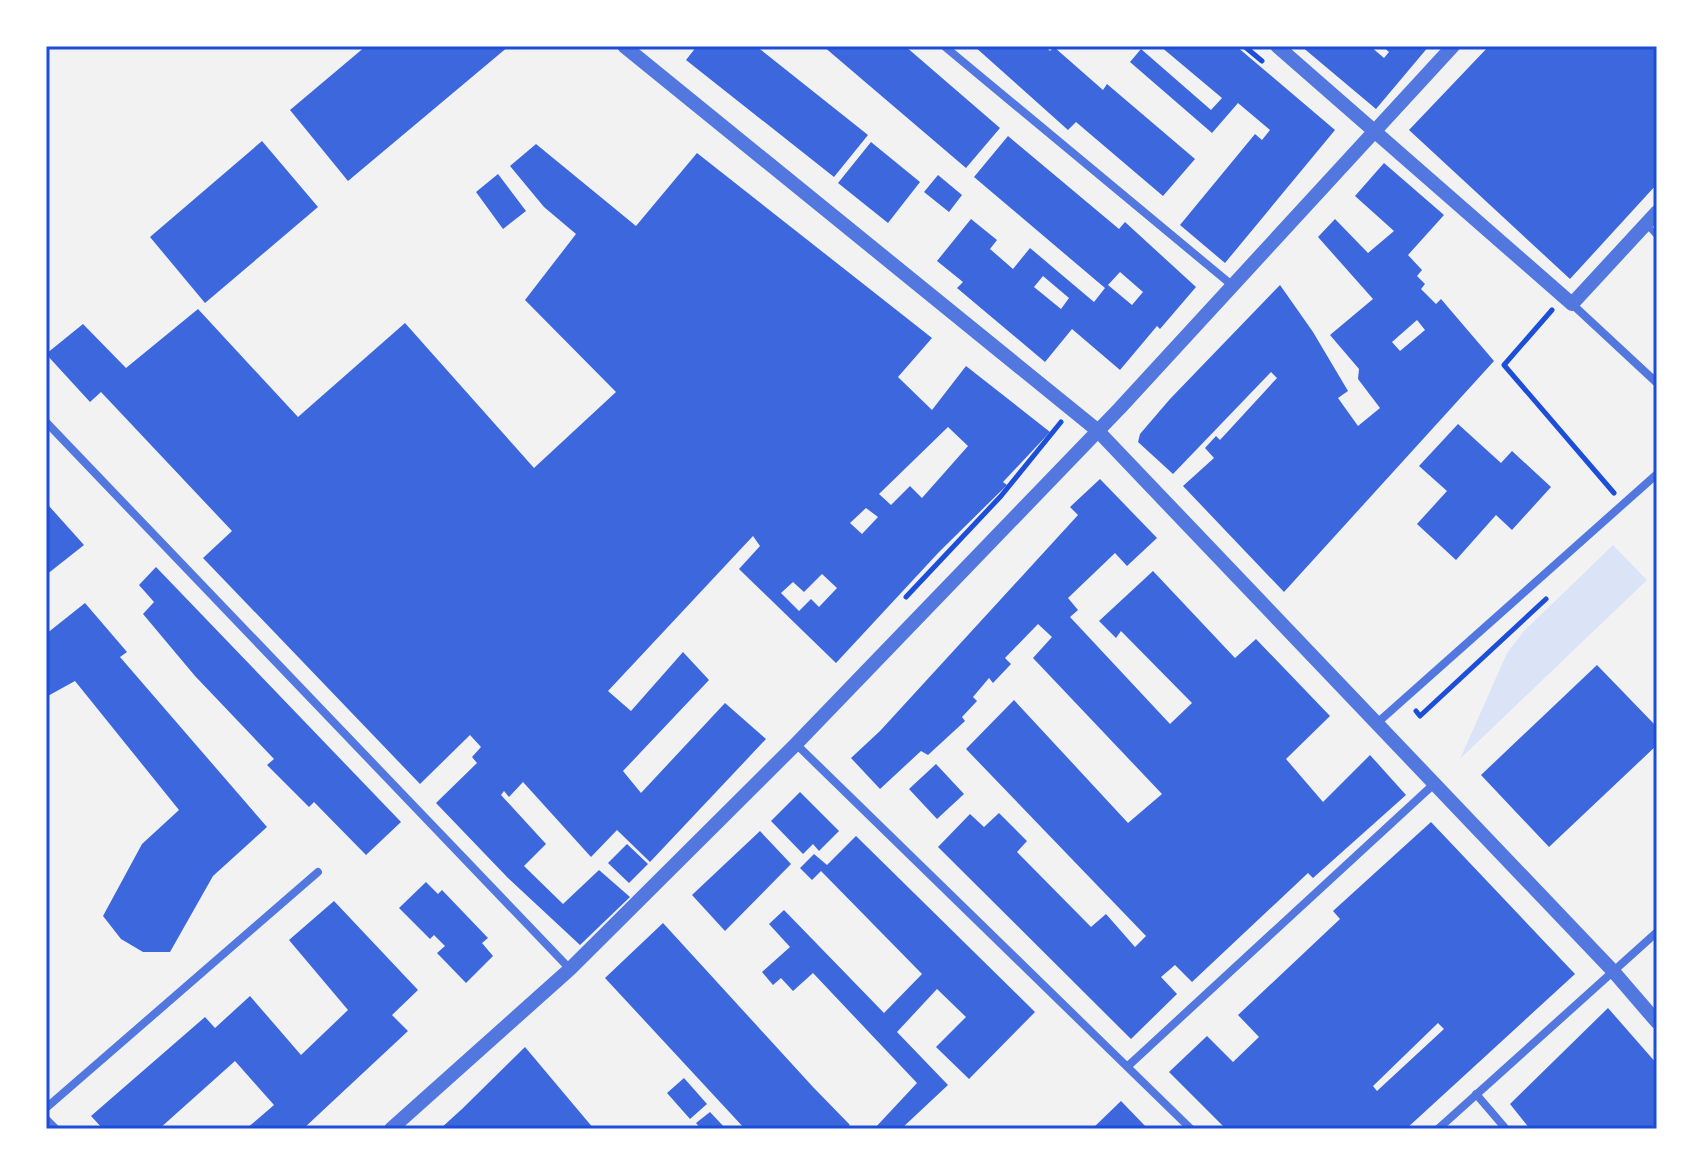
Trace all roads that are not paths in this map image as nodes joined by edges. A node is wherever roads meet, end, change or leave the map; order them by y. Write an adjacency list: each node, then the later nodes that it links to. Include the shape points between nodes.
1 (624, 46): 13 (street)
2 (944, 46): 9 (street)
3 (1277, 46): 5 (street)
4 (1453, 46): 5 (street)
5 (1376, 132): 9 (street); 10 (street)
6 (1657, 212): 7 (street)
7 (1646, 224): 8 (lane); 10 (street)
8 (1657, 236)
9 (1233, 287): 13 (street)
10 (1572, 304): 11 (street)
11 (1657, 383)
12 (46, 422): 20 (street)
13 (1097, 430): 15 (street); 16 (street)
14 (1657, 474): 15 (street)
15 (1375, 724): 17 (street)
16 (796, 744): 20 (street); 23 (street)
17 (1434, 784): 21 (street); 23 (street)
18 (318, 872): 25 (street)
19 (1657, 932): 21 (street)
20 (570, 969): 28 (street)
21 (1613, 971): 22 (street); 24 (street)
22 (1657, 1022)
23 (1128, 1066): 29 (street)
24 (1476, 1094): 30 (street); 31 (street)
25 (46, 1108)
26 (46, 1119): 27 (street)
27 (56, 1129)
28 (391, 1129)
29 (1191, 1129)
30 (1438, 1129)
31 (1506, 1129)

